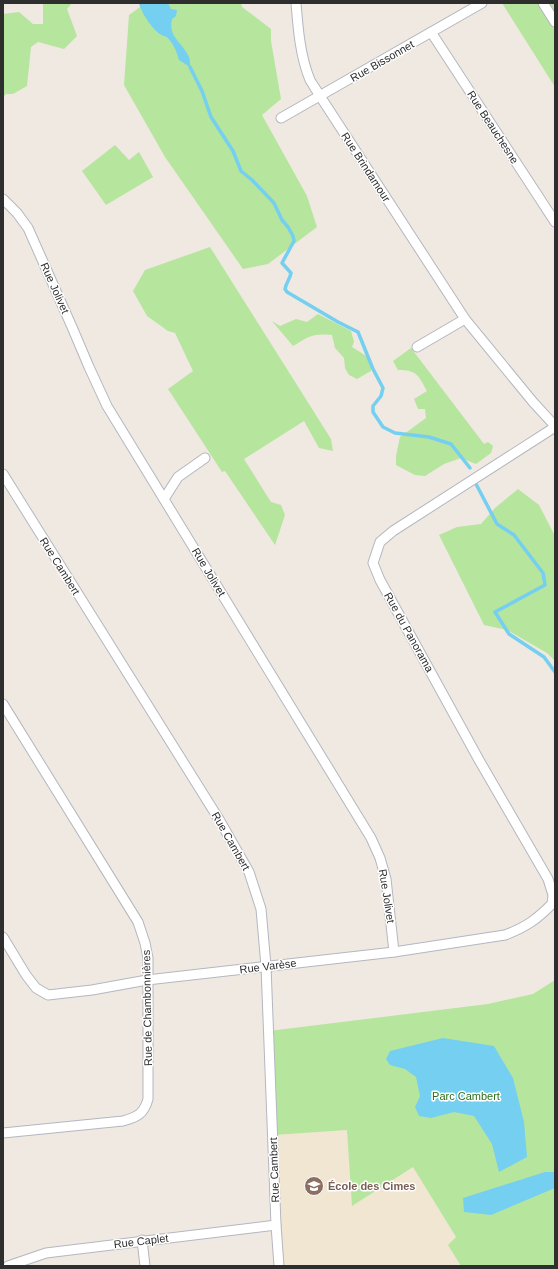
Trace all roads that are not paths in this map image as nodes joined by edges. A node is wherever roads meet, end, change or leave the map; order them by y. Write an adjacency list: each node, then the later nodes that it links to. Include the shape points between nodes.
1 (296, 3): 6 (street, Rue Brindamour, via 304,61 310,80)
2 (482, 3): 5 (street, Rue Bissonnet)
3 (543, 3): 4 (street)
4 (555, 22)
5 (431, 32): 6 (street, Rue Bissonnet); 9 (street, Rue Beauchesne)
6 (320, 96): 7 (street, Rue Bissonnet); 10 (street, Rue Brindamour)
7 (281, 118)
8 (3, 199): 15 (street, Rue Jolivet, via 28,228 107,406)
9 (555, 222)
10 (465, 319): 11 (street); 12 (street, Rue Brindamour)
11 (417, 348)
12 (555, 427): 17 (street, Rue du Panorama, via 393,530 380,542 373,563 460,725 548,878 553,895)
13 (205, 458): 15 (street, via 178,477)
14 (3, 474): 20 (street, Rue Cambert, via 220,821 249,872 261,909)
15 (164, 499): 19 (street, Rue Jolivet, via 371,838 386,879)
16 (3, 704): 21 (street, Rue de Chambonnières, via 138,922 148,958)
17 (552, 904): 19 (street, Rue Varèse, via 539,918 505,935)
18 (3, 937): 21 (street, Rue Varèse, via 36,988 48,995)
19 (394, 952): 20 (street, Rue Varèse)
20 (266, 966): 21 (street, Rue Varèse); 23 (street, Rue Cambert)
21 (147, 980): 22 (street, Rue de Chambonnières, via 148,1099 141,1113 123,1121)
22 (3, 1133)
23 (276, 1225): 24 (street, Rue Caplet); 27 (street, Rue Cambert)
24 (142, 1240): 25 (street, Rue Caplet, via 46,1253); 26 (street)
25 (8, 1266)
26 (145, 1266)
27 (279, 1266)

